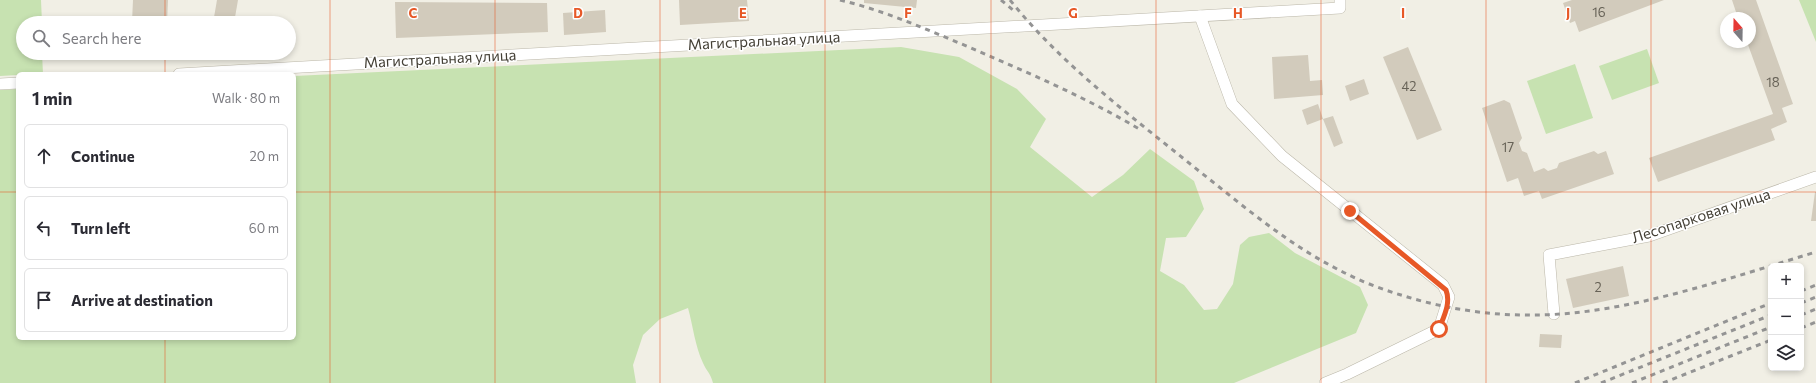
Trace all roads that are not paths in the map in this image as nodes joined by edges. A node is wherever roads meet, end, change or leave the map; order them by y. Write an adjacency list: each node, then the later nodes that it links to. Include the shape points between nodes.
1 (1340, 0): 2 (street, Магистральная улица, via 1340,8)
2 (1200, 16): 3 (street, Магистральная улица); 8 (street, via 1232,104 1282,156 1446,290 1449,297 1439,329)
3 (214, 72)
4 (16, 83): 5 (street)
5 (0, 84)
6 (1816, 177): 7 (street, Лесопарковая улица, via 1649,236 1549,255)
7 (1554, 314)
8 (1325, 383)

